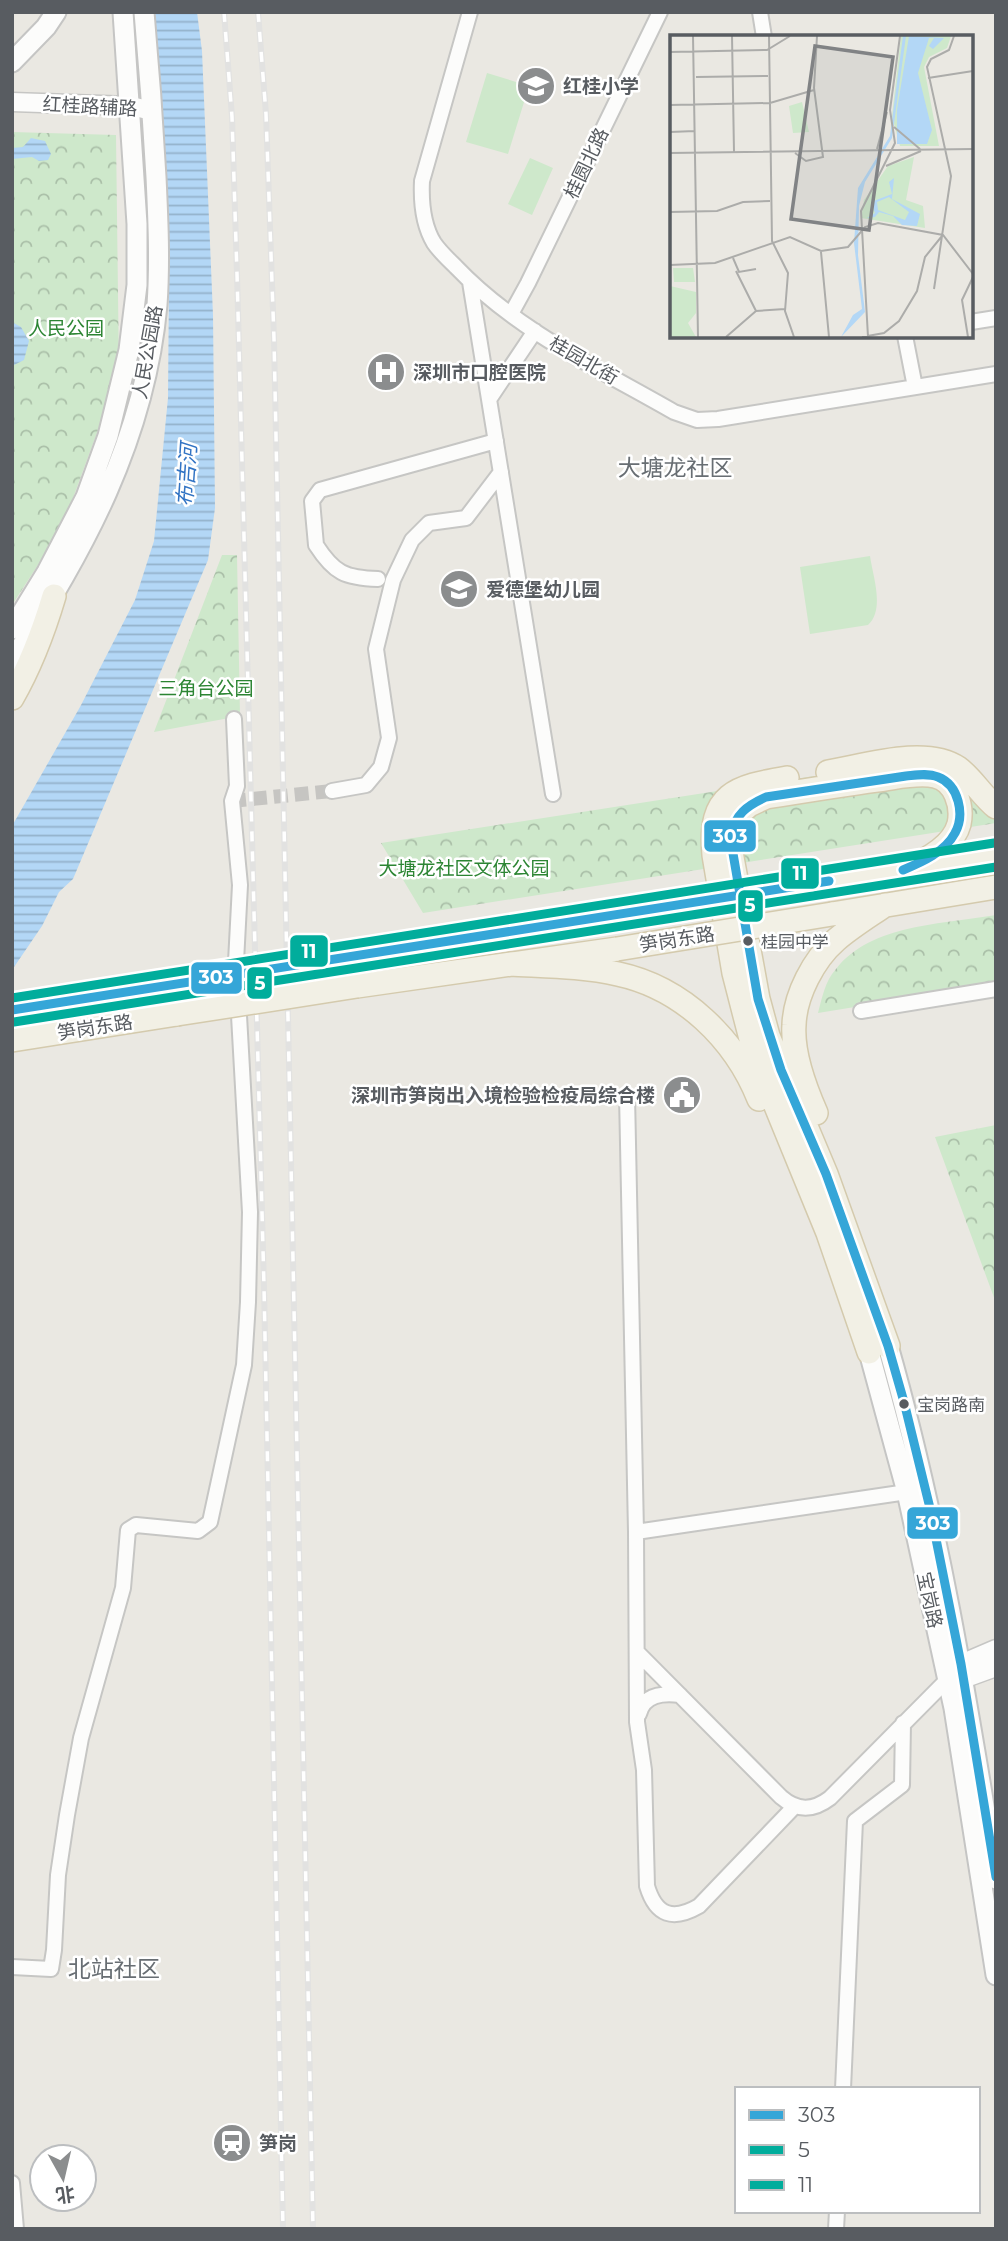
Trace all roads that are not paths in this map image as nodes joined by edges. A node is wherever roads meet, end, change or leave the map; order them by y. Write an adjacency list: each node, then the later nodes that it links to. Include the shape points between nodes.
1 (41, 12): 9 (main road)
2 (56, 12): 10 (main road)
3 (123, 12): 12 (main road, 人民公园路)
4 (144, 12): 13 (main road, 人民公园路)
5 (470, 12): 15 (street, 桂园北街, via 421,192 435,244)
6 (660, 12): 16 (street, 桂圆北路)
7 (760, 12): 8 (street)
8 (764, 35)
9 (12, 45)
10 (12, 62)
11 (12, 102): 12 (street, 红桂路辅路)
12 (131, 110): 13 (street, 红桂路辅路); 14 (street, 红桂路辅路, via 114,116); 28 (main road, 人民公园路, via 137,285 123,381 86,497)
13 (152, 111): 27 (main road, 人民公园路, via 158,284 143,386 113,482)
14 (12, 114)
15 (470, 282): 16 (street, 桂园北街); 23 (street)
16 (511, 314): 19 (street, 桂园北街)
17 (996, 318): 18 (street)
18 (973, 322)
19 (535, 331): 22 (street, 桂园北街, via 674,412 697,420); 23 (street)
20 (905, 338): 22 (street)
21 (996, 374): 22 (street, 桂园北街)
22 (915, 387)
23 (490, 398): 24 (street)
24 (496, 441): 25 (street); 26 (street, via 320,490 312,501 319,549 354,579)
25 (501, 472): 32 (street, via 466,518 429,523 412,540 393,580 376,649 389,738 382,767 366,785); 33 (street)
26 (377, 579)
27 (54, 596): 29 (main road, 人民公园路); 30 (main road, via 30,668)
28 (12, 629)
29 (12, 661)
30 (12, 698)
31 (234, 719): 59 (street, via 237,786 232,801 240,885 236,962 250,1212 244,1365 210,1522 198,1531 136,1525 128,1530 124,1588 81,1738 67,1815 51,1969)
32 (332, 791)
33 (553, 794)
34 (996, 807): 47 (main road, via 958,768 922,758 751,784 730,795 716,818 712,842 746,1021 762,1072)
35 (996, 855): 36 (main road, 笋岗东路)
36 (903, 870): 41 (main road, 笋岗东路, bridge); 47 (main road, via 942,847 959,825 955,793 950,783 938,776 907,776 766,797 749,805 733,825 731,852 768,1036 826,1174)
37 (996, 887): 38 (main road, 笋岗东路)
38 (885, 905): 39 (main road, 笋岗东路, bridge); 47 (main road, via 820,957 807,978 794,1025 802,1076 841,1168 881,1302)
39 (510, 964): 43 (main road, 笋岗东路, bridge); 47 (main road, via 624,976 668,993 719,1035 754,1088 833,1281)
40 (996, 989): 42 (street)
41 (13, 1009)
42 (861, 1011)
43 (46, 1035): 44 (main road, 笋岗东路); 45 (main road)
44 (12, 1040)
45 (12, 1053)
46 (627, 1096): 49 (street)
47 (879, 1349): 48 (main road, 宝岗路); 53 (main road, 宝岗路, via 929,1504)
48 (907, 1492): 49 (street); 53 (main road, 宝岗路)
49 (636, 1532): 51 (street)
50 (996, 1649): 53 (street)
51 (637, 1652): 54 (street); 55 (street)
52 (996, 1667): 53 (street)
53 (957, 1674): 56 (street); 58 (main road, 宝岗路); 60 (main road, 宝岗路)
54 (680, 1695): 55 (street, via 652,1697 641,1708); 57 (street)
55 (637, 1722): 57 (street, via 644,1770 647,1886 657,1909 666,1914 699,1906)
56 (903, 1723): 57 (street, via 830,1798 811,1808); 61 (street, via 902,1784 855,1821)
57 (794, 1807)
58 (996, 1879)
59 (12, 1967)
60 (996, 1975)
61 (842, 2087)
62 (12, 2183): 63 (street)
63 (16, 2229)

